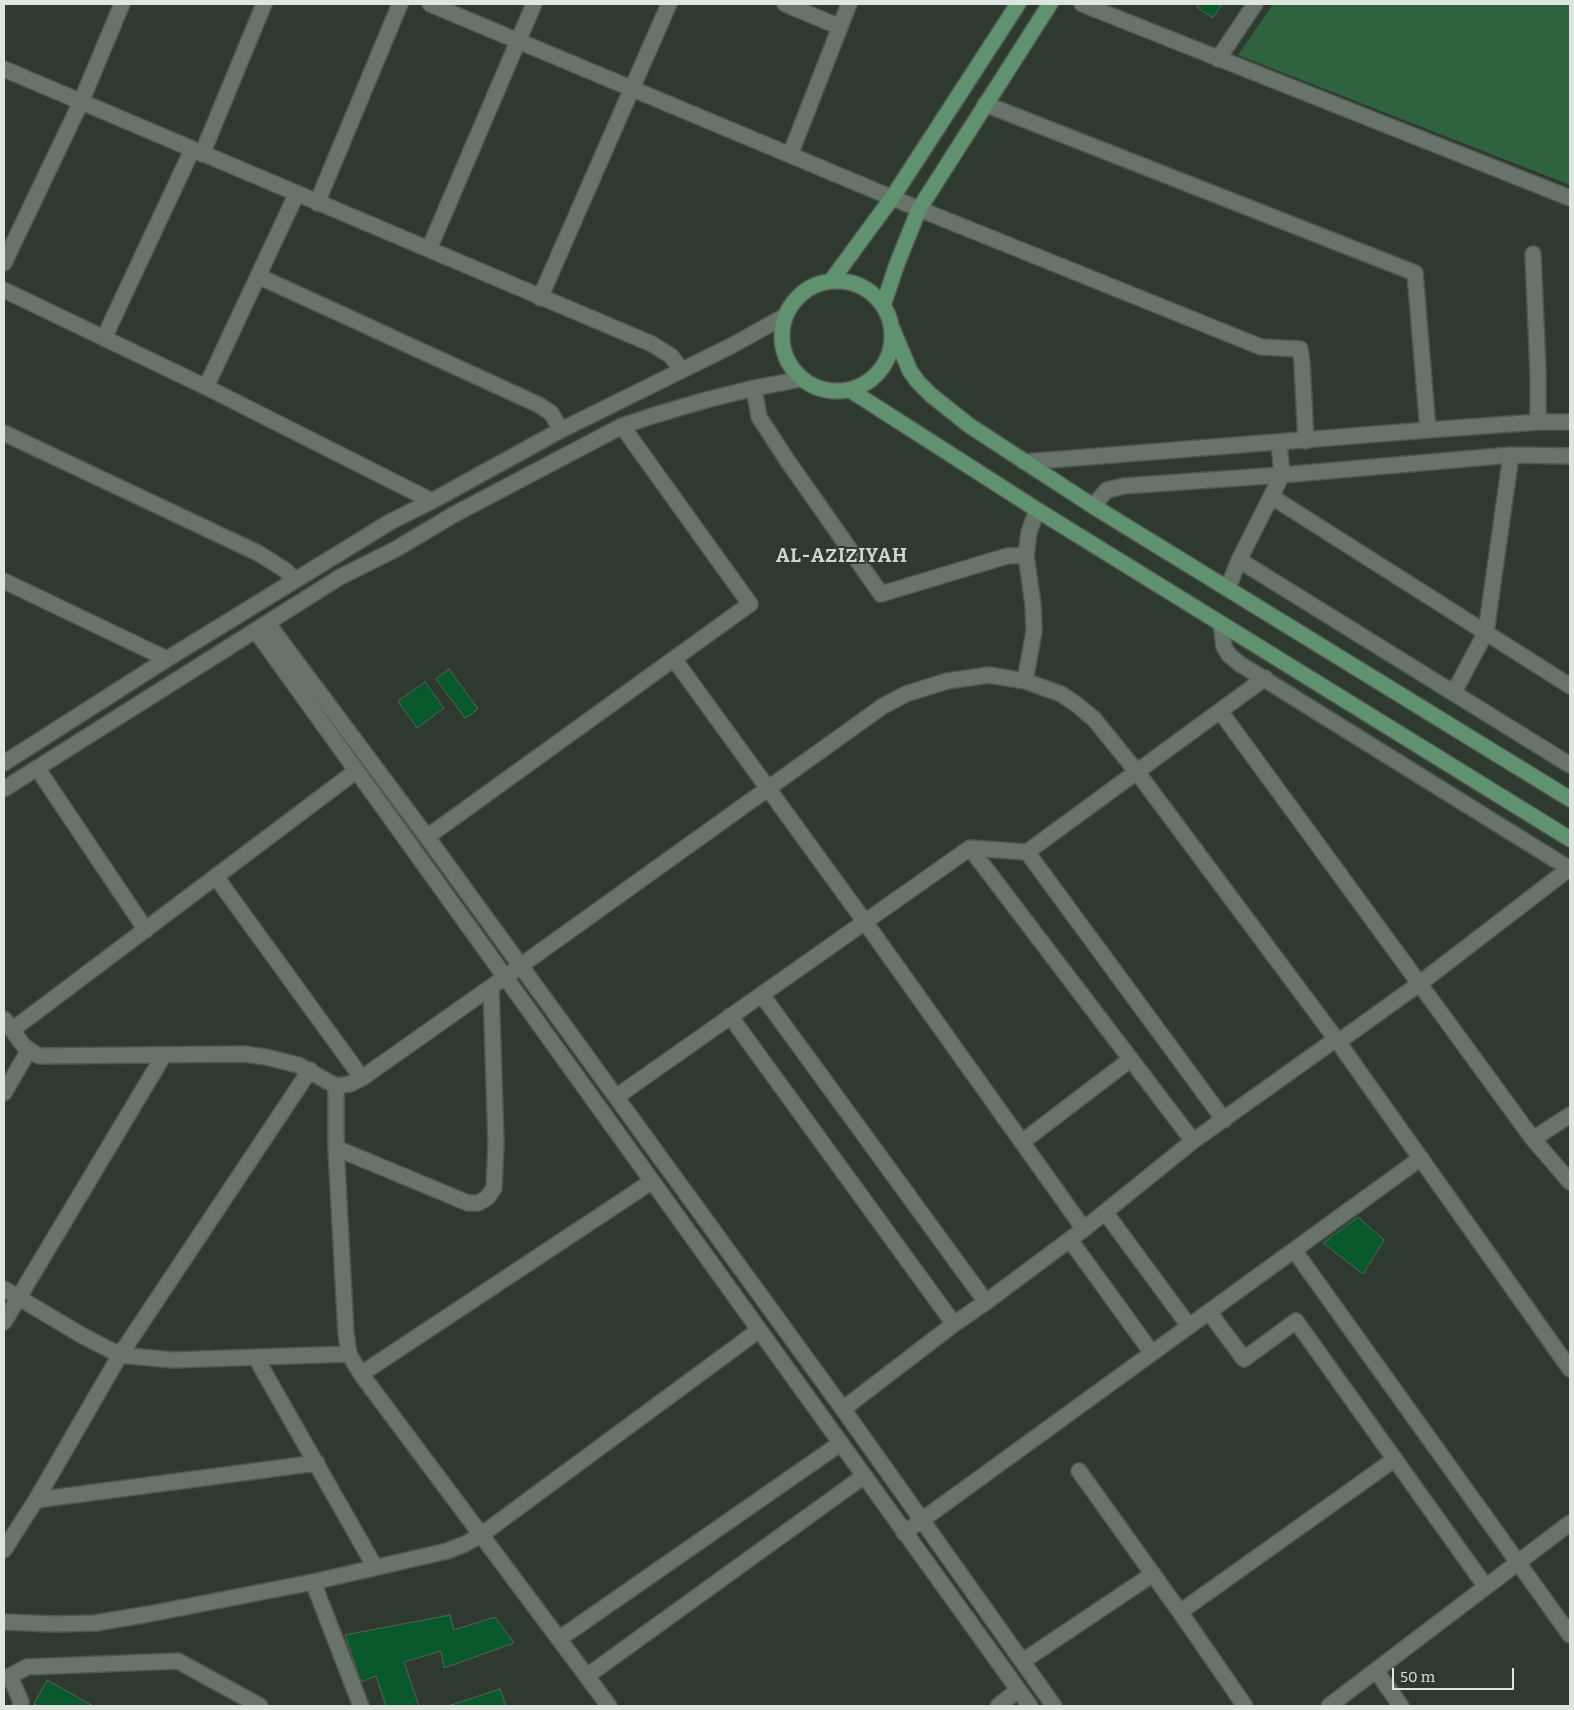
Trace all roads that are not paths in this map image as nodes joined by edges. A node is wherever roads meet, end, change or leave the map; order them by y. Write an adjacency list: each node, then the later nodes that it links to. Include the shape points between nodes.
1 (122, 4): 18 (street)
2 (264, 4): 20 (street)
3 (400, 4): 25 (street)
4 (430, 4): 14 (street)
5 (534, 4): 14 (street)
6 (669, 4): 17 (street)
7 (785, 4): 13 (street)
8 (849, 4): 13 (street)
9 (1018, 4): 23 (main road)
10 (1050, 4): 19 (main road)
11 (1082, 4): 15 (street)
12 (1255, 4): 15 (street)
13 (840, 27): 21 (street)
14 (518, 41): 17 (street); 27 (street)
15 (1218, 59): 24 (street)
16 (4, 69): 18 (street)
17 (632, 88): 21 (street); 33 (street)
18 (80, 102): 20 (street); 29 (street)
19 (985, 104): 26 (main road); 47 (street, via 1415,273)
20 (197, 152): 22 (street); 37 (street)
21 (790, 155): 23 (street)
22 (297, 193): 25 (street); 30 (street)
23 (892, 198): 26 (street); 31 (main road)
24 (1570, 198)
25 (317, 202): 27 (street)
26 (919, 209): 34 (main road); 49 (street, via 1261,347 1300,349)
27 (429, 249): 33 (street)
28 (1533, 254): 43 (street)
29 (4, 263)
30 (258, 276): 40 (street); 46 (street, via 539,406 551,413)
31 (831, 281): 34 (main road, via 861,286); 35 (main road, via 803,292)
32 (4, 290): 37 (street)
33 (540, 298): 38 (street, via 658,347)
34 (883, 306): 36 (main road)
35 (785, 316): 38 (street); 39 (main road, via 783,350 790,366)
36 (892, 328): 42 (main road, via 886,363 871,381); 53 (main road, via 910,371 931,395)
37 (104, 338): 40 (street)
38 (682, 370): 46 (street)
39 (802, 379): 41 (street); 42 (main road, via 825,390)
40 (206, 387): 56 (street)
41 (754, 388): 45 (street); 59 (street, via 759,417 881,594 1007,556)
42 (850, 390): 58 (main road)
43 (1538, 422): 44 (street); 47 (street)
44 (1570, 422)
45 (622, 426): 65 (street, via 340,577); 67 (street, via 750,604)
46 (561, 430): 56 (street)
47 (1428, 430): 49 (street)
48 (4, 433): 61 (street, via 258,553)
49 (1306, 441): 50 (street)
50 (1279, 443): 53 (street); 54 (street)
51 (1511, 455): 52 (street); 54 (street); 66 (street)
52 (1570, 456)
53 (1024, 462): 57 (main road)
54 (1282, 475): 55 (street); 57 (street, via 1114,487)
55 (1272, 497): 60 (street); 66 (street)
56 (432, 501): 61 (street, via 390,522)
57 (1093, 506): 63 (main road)
58 (1037, 510): 59 (street, via 1029,532); 64 (main road)
59 (1026, 555): 70 (street, via 1034,631)
60 (1239, 560): 63 (street); 72 (street)
61 (295, 580): 68 (street)
62 (4, 581): 68 (street)
63 (1228, 588): 81 (main road)
64 (1221, 624): 69 (street, via 1224,647 1229,655); 83 (main road)
65 (262, 627): 76 (street); 77 (street); 82 (street)
66 (1486, 632): 71 (street); 72 (street)
67 (674, 658): 79 (street); 82 (street)
68 (166, 659): 74 (street)
69 (1265, 678): 73 (street); 86 (street)
70 (1025, 681): 78 (street, via 1061,694 1076,704 1094,719); 79 (street, via 989,675 970,677 926,686 906,694 883,706)
71 (1570, 686)
72 (1454, 692): 75 (street)
73 (1220, 711): 78 (street); 92 (street)
74 (4, 763)
75 (1570, 765)
76 (37, 768): 80 (street); 89 (street)
77 (356, 771): 87 (street); 91 (street)
78 (1137, 772): 85 (street); 97 (street)
79 (768, 788): 88 (street); 90 (street)
80 (4, 789)
81 (1570, 799)
82 (427, 837): 90 (street)
83 (1570, 839)
84 (970, 848): 85 (street); 88 (street); 100 (street)
85 (1027, 852): 107 (street)
86 (1570, 869): 92 (street)
87 (216, 877): 89 (street); 102 (street)
88 (865, 922): 94 (street); 109 (street)
89 (146, 930): 96 (street)
90 (521, 966): 91 (street); 105 (street)
91 (505, 978): 93 (street); 113 (street)
92 (1419, 984): 97 (street); 108 (street)
93 (491, 987): 102 (street); 111 (street, via 496,1143 494,1188 488,1198 468,1203)
94 (762, 994): 95 (street); 121 (street)
95 (730, 1016): 105 (street); 124 (street)
96 (8, 1024): 98 (street)
97 (1337, 1040): 107 (street); 112 (street)
98 (29, 1050): 99 (street, via 39,1056); 104 (street)
99 (164, 1055): 101 (street, via 266,1056); 120 (street)
100 (1130, 1059): 109 (street); 110 (street)
101 (310, 1070): 103 (street); 129 (street)
102 (362, 1078): 103 (street)
103 (336, 1086): 111 (street)
104 (4, 1093)
105 (616, 1097): 133 (street)
106 (1570, 1115): 108 (street)
107 (1224, 1120): 110 (street)
108 (1533, 1139): 114 (street)
109 (1022, 1142): 116 (street)
110 (1193, 1142): 115 (street)
111 (336, 1148): 128 (street)
112 (1421, 1158): 118 (street); 131 (street)
113 (651, 1182): 126 (street); 132 (street)
114 (1570, 1182)
115 (1105, 1212): 116 (street); 125 (street)
116 (1084, 1229): 117 (street)
117 (1070, 1240): 121 (street); 127 (street)
118 (1294, 1250): 122 (street); 145 (street)
119 (4, 1288): 120 (street)
120 (18, 1298): 123 (street); 129 (street)
121 (986, 1302): 124 (street)
122 (1209, 1312): 125 (street); 135 (street, via 1244,1359 1296,1321)
123 (4, 1322)
124 (954, 1324): 133 (street)
125 (1189, 1326): 127 (street)
126 (760, 1330): 134 (street); 143 (street)
127 (1152, 1353): 140 (street)
128 (349, 1354): 130 (street); 132 (street)
129 (120, 1355): 130 (street, via 173,1360); 139 (street)
130 (256, 1358): 136 (street)
131 (1570, 1369)
132 (361, 1374): 143 (street)
133 (842, 1409): 140 (street)
134 (841, 1443): 138 (street); 153 (street)
135 (1395, 1459): 149 (street); 150 (street)
136 (317, 1463): 139 (street); 146 (street)
137 (1079, 1471): 147 (street)
138 (864, 1476): 142 (street); 156 (street)
139 (36, 1500): 144 (street)
140 (922, 1520): 142 (street); 154 (street)
141 (1570, 1523): 145 (street)
142 (904, 1533): 157 (street)
143 (481, 1535): 146 (street, via 448,1551); 153 (street)
144 (4, 1550)
145 (1518, 1562): 149 (street); 152 (street)
146 (375, 1567): 148 (street)
147 (1153, 1574): 150 (street); 154 (street)
148 (313, 1582): 151 (street, via 95,1623); 160 (street)
149 (1486, 1587): 155 (street)
150 (1180, 1612): 165 (street)
151 (4, 1622)
152 (1570, 1635)
153 (558, 1639): 156 (street)
154 (1023, 1661): 164 (street)
155 (1376, 1671): 166 (street); 167 (street)
156 (587, 1676): 161 (street)
157 (1018, 1690): 162 (street); 163 (street)
158 (20, 1706): 159 (street, via 10,1676 27,1667 178,1660)
159 (260, 1706)
160 (361, 1706)
161 (609, 1706)
162 (998, 1706)
163 (1030, 1706)
164 (1054, 1706)
165 (1245, 1706)
166 (1329, 1706)
167 (1401, 1706)

